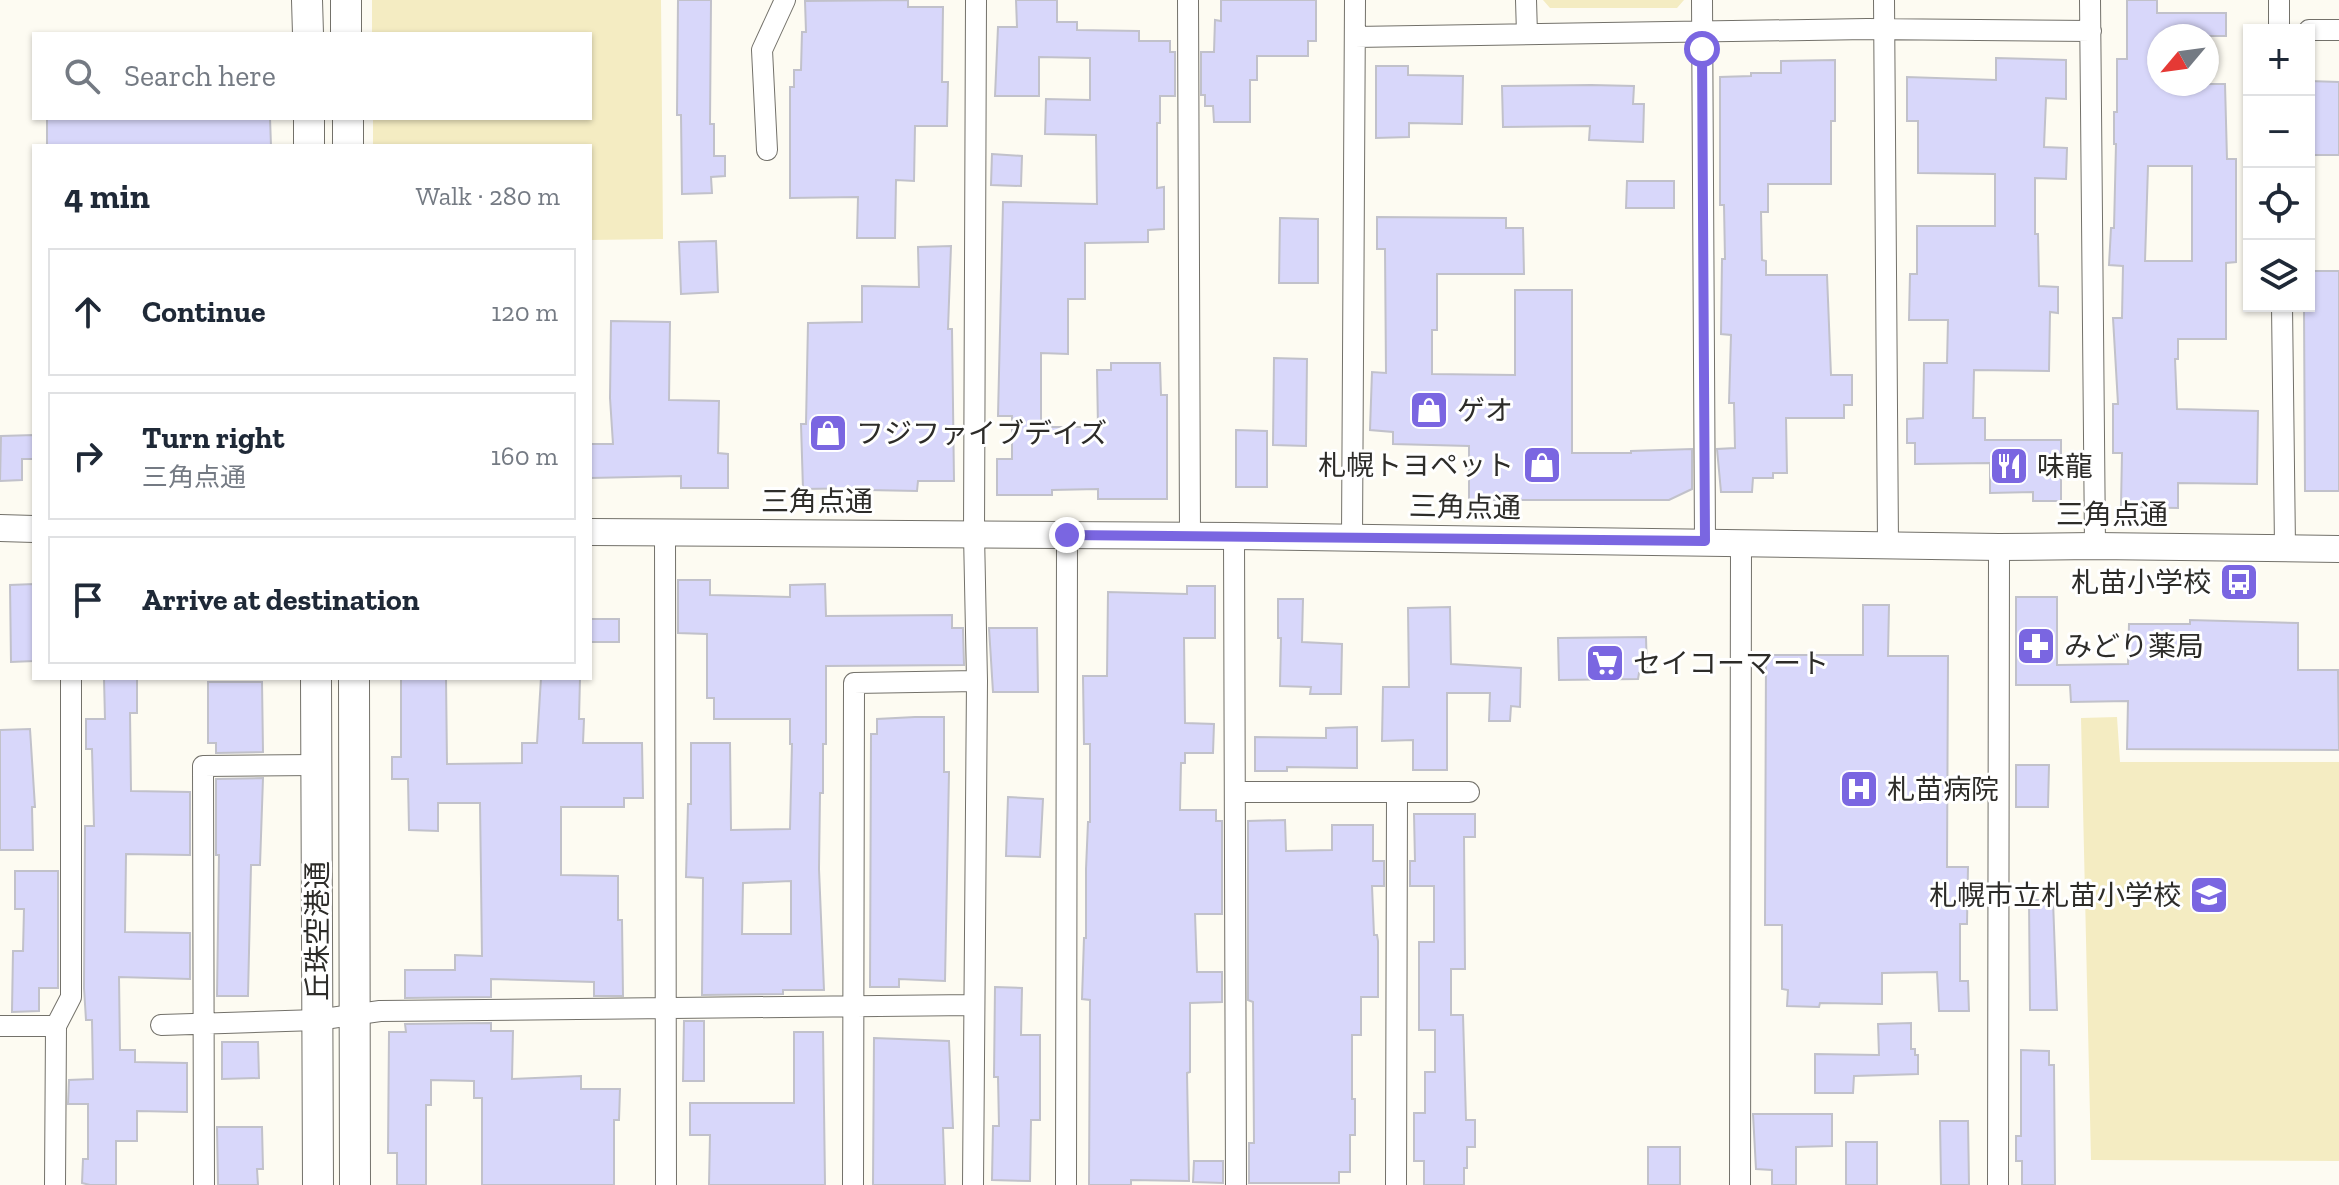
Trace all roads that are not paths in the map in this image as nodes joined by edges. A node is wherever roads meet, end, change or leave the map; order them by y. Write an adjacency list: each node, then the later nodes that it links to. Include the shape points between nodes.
1 (307, 0): 18 (main road)
2 (346, 0): 19 (main road)
3 (785, 0): 26 (street, via 762,50)
4 (976, 0): 32 (street)
5 (1188, 0): 35 (street)
6 (1355, 0): 21 (street)
7 (1526, 0): 20 (street)
8 (1702, 0): 14 (street)
9 (1884, 0): 13 (street)
10 (2090, 0): 17 (street)
11 (2279, 0): 12 (street)
12 (2279, 24)
13 (1884, 29): 14 (street); 17 (street); 39 (street)
14 (1702, 30): 20 (street); 37 (street)
15 (2315, 30): 16 (street)
16 (2339, 30)
17 (2091, 31): 40 (street)
18 (308, 32)
19 (346, 32)
20 (1527, 34): 21 (street)
21 (1355, 37): 36 (street)
22 (309, 120): 24 (main road)
23 (348, 120): 25 (main road)
24 (309, 144)
25 (348, 144)
26 (767, 150)
27 (2282, 312): 42 (street)
28 (0, 528): 29 (street)
29 (32, 529)
30 (592, 532): 31 (street, 三角点通)
31 (665, 532): 32 (street, 三角点通); 54 (street)
32 (974, 534): 33 (street, 三角点通); 47 (street)
33 (1067, 535): 35 (street, 三角点通); 68 (street)
34 (1234, 536): 35 (street, 三角点通); 36 (street, 三角点通); 49 (street)
35 (1190, 537)
36 (1352, 538): 37 (street, 三角点通)
37 (1705, 541): 38 (street, 三角点通)
38 (1741, 542): 39 (street, 三角点通); 71 (street)
39 (1888, 544): 41 (street, 三角点通)
40 (2095, 546): 41 (street, 三角点通); 42 (street, 三角点通)
41 (1999, 547): 72 (street)
42 (2285, 547): 43 (street, 三角点通)
43 (2339, 549)
44 (71, 680): 60 (street, via 71,997)
45 (316, 680): 48 (main road, 丘珠空港通)
46 (354, 680): 55 (main road, 丘珠空港通)
47 (977, 681): 52 (street); 53 (street, via 854,683)
48 (316, 765): 56 (main road, 丘珠空港通); 58 (street, via 203,766)
49 (1235, 792): 50 (street); 69 (street)
50 (1397, 792): 51 (street); 70 (street)
51 (1469, 792)
52 (973, 1005): 53 (street); 67 (street)
53 (853, 1007): 54 (street); 66 (street)
54 (665, 1010): 55 (street); 65 (street)
55 (354, 1015): 56 (street); 64 (main road, 丘珠空港通)
56 (317, 1020): 58 (street); 63 (main road, 丘珠空港通)
57 (161, 1025): 58 (street)
58 (205, 1025): 62 (street)
59 (0, 1026): 60 (street)
60 (56, 1026): 61 (street)
61 (55, 1185)
62 (204, 1185)
63 (318, 1185)
64 (355, 1185)
65 (666, 1185)
66 (853, 1185)
67 (973, 1185)
68 (1066, 1185)
69 (1236, 1185)
70 (1396, 1185)
71 (1740, 1185)
72 (1998, 1185)

